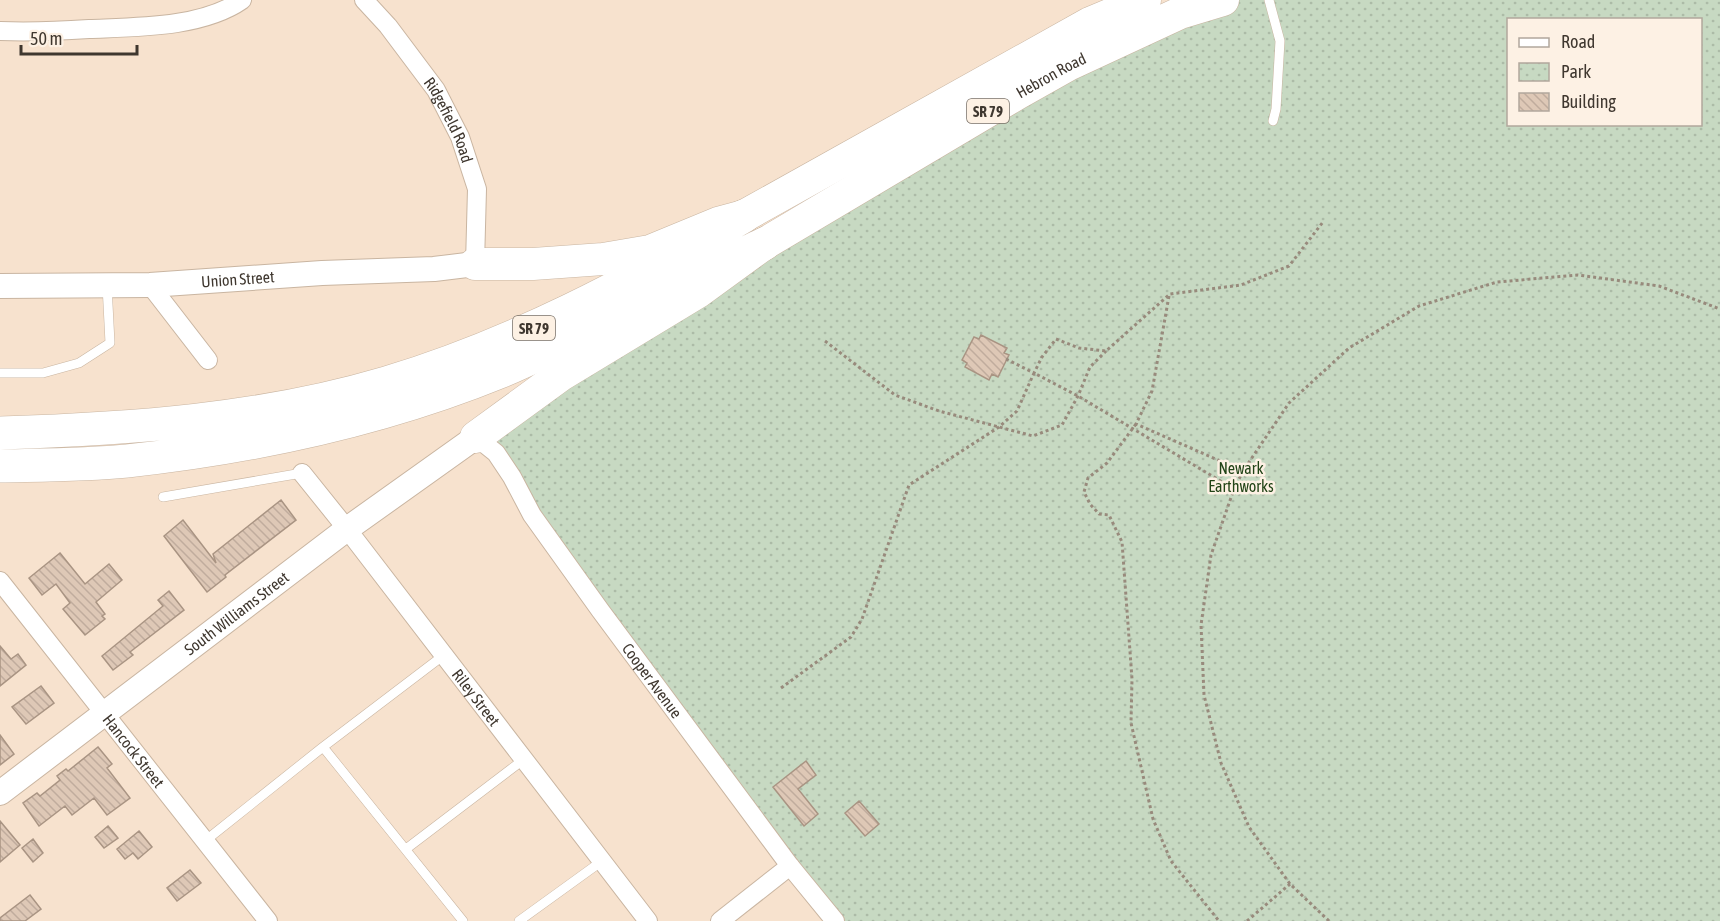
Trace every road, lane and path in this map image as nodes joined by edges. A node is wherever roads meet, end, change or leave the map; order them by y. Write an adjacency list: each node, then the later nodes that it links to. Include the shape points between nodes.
1 (243, 0): 6 (street, via 200,17 161,25)
2 (364, 0): 11 (street, Ridgefield Road, via 436,90 460,137 477,189)
3 (1144, 0): 8 (highway, Hebron Road / SR 79, via 1090,23)
4 (1223, 0): 10 (highway, Hebron Road / SR 79, via 1180,13 1068,65)
5 (1269, 0): 7 (lane, via 1280,41)
6 (0, 31)
7 (1273, 121)
8 (744, 216): 11 (highway, Hebron Road, via 650,251 603,259); 27 (highway, SR 79, via 528,331 386,383 224,418)
9 (1323, 222): 15 (path, via 1288,266 1241,285)
10 (764, 244): 28 (highway, Hebron Road, via 698,292 561,375); 29 (highway, SR 79, via 568,342 414,404 266,442 125,461)
11 (475, 264): 13 (street, Union Street)
12 (107, 285): 13 (street, Union Street); 14 (street, Union Street); 21 (lane, via 110,343 70,366 43,373)
13 (150, 285): 20 (street)
14 (0, 286)
15 (1170, 294): 18 (path); 24 (path, via 1152,391)
16 (1720, 309): 30 (path, via 1659,286 1578,275 1497,282 1419,306 1349,348 1323,372 1289,404)
17 (825, 341): 25 (path, via 895,395)
18 (1106, 351): 22 (path, via 1079,348 1056,339); 23 (path, via 1090,367)
19 (1006, 359): 22 (path)
20 (208, 360)
21 (0, 373)
22 (1034, 373): 23 (path); 25 (path, via 1017,411)
23 (1078, 396): 25 (path, via 1062,425 1034,436); 26 (path)
24 (1136, 424): 26 (path); 30 (path)
25 (999, 427): 37 (path, via 909,485 862,619 851,638)
26 (1133, 429): 32 (path); 53 (path, via 1107,463 1088,478 1084,492 1099,514 1109,515 1122,542 1132,679 1131,723 1153,819 1171,861)
27 (0, 433)
28 (476, 437): 34 (street, South Williams Street); 45 (street, Cooper Avenue, via 496,453 532,515)
29 (0, 466)
30 (1243, 471): 32 (path)
31 (302, 473): 33 (lane); 34 (street, Riley Street)
32 (1234, 489): 46 (path, via 1211,555 1201,625 1204,694 1221,763 1249,827)
33 (163, 497)
34 (347, 529): 36 (street, Riley Street); 38 (street, South Williams Street)
35 (0, 581): 38 (street, Hancock Street)
36 (444, 655): 39 (lane); 40 (street, Riley Street)
37 (781, 688)
38 (104, 713): 41 (street, South Williams Street); 42 (street, Hancock Street)
39 (323, 747): 42 (lane); 43 (lane)
40 (524, 760): 43 (lane); 44 (street, Riley Street)
41 (0, 793)
42 (205, 841): 47 (street, Hancock Street)
43 (406, 849): 48 (lane)
44 (602, 861): 49 (lane); 50 (street, Riley Street)
45 (790, 866): 51 (street); 52 (street, Cooper Avenue)
46 (1290, 884): 54 (path); 55 (path)
47 (268, 921)
48 (463, 921)
49 (519, 921)
50 (648, 921)
51 (720, 921)
52 (835, 921)
53 (1219, 921)
54 (1247, 921)
55 (1329, 921)

